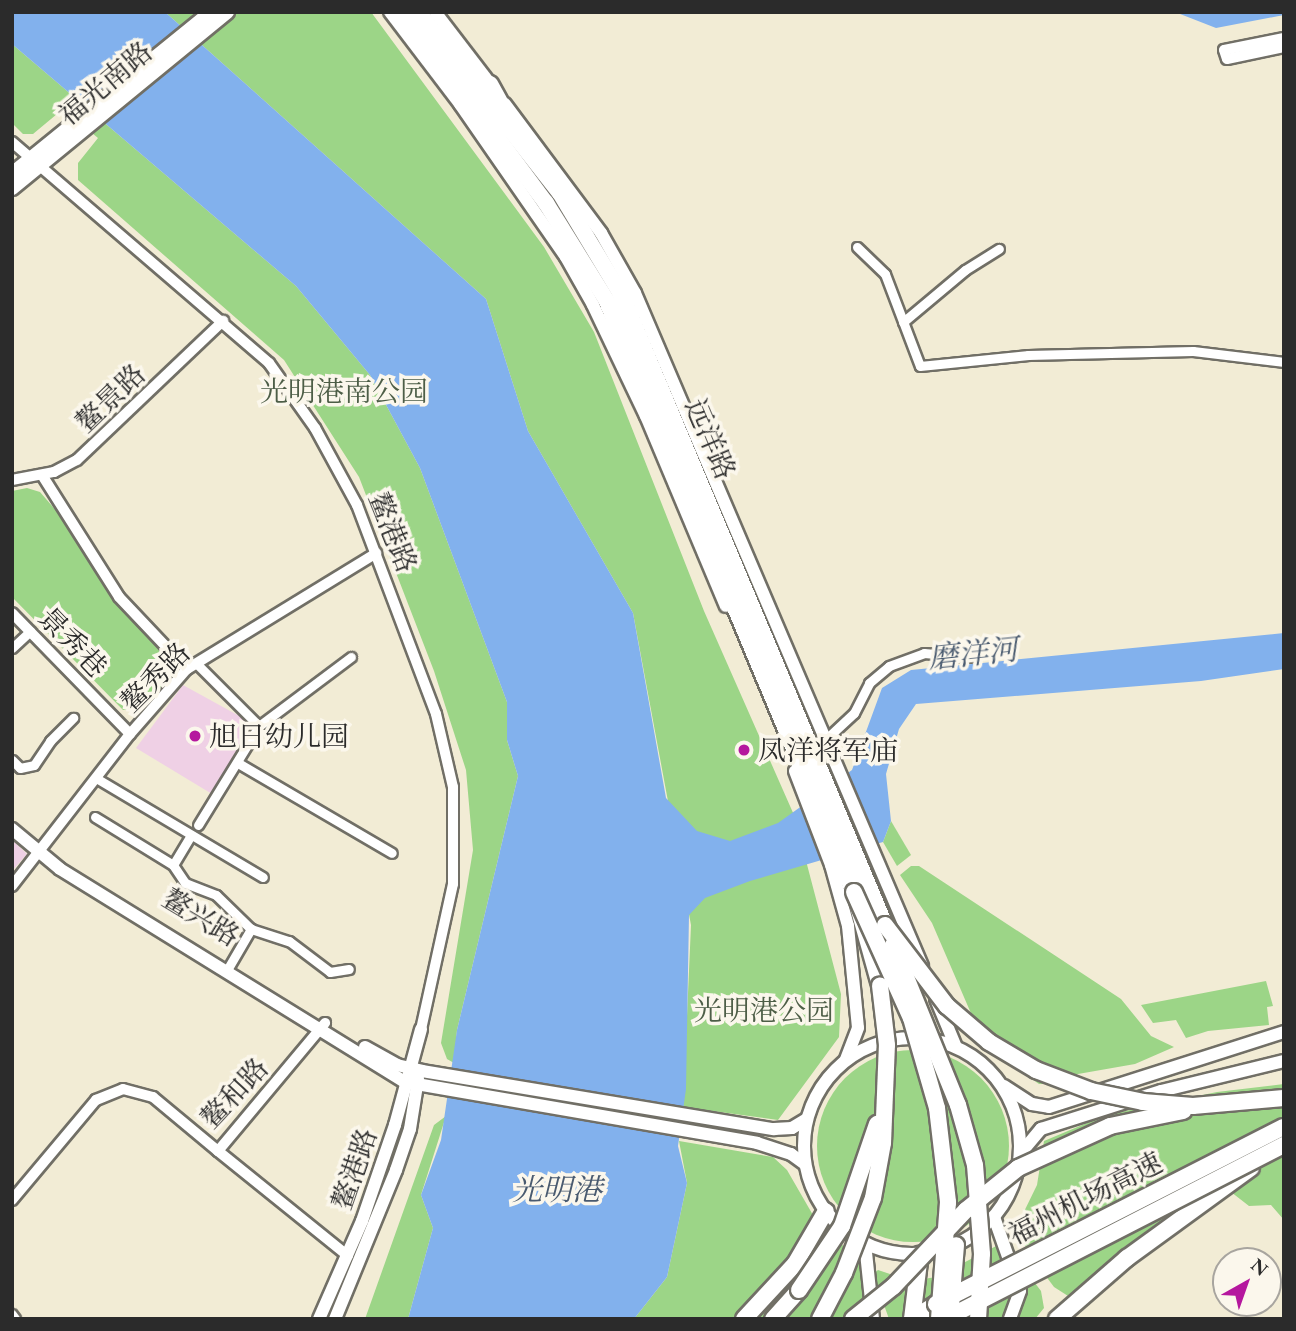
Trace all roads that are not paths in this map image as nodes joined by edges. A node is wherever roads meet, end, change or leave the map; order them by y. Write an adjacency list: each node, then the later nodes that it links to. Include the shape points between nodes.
1 (211, 12): 11 (main road, 福光南路)
2 (227, 12): 11 (main road, 福光南路)
3 (390, 12): 10 (main road)
4 (404, 12): 13 (highway, 远洋路)
5 (418, 12): 13 (highway, 远洋路)
6 (435, 12): 9 (main road)
7 (1284, 38): 8 (street, via 1225,55)
8 (1284, 47)
9 (490, 84): 13 (highway); 34 (main road, via 601,233 635,293)
10 (460, 104): 13 (highway); 59 (main road, via 566,257 593,305 646,416 788,751 831,864 848,926 858,1028)
11 (84, 126): 14 (main road, 福光南路)
12 (12, 142): 14 (street, 鳌港路)
13 (522, 156): 48 (highway, 远洋路, via 607,301); 49 (highway, 远洋路, via 590,239 635,326)
14 (37, 162): 15 (main road, 福光南路); 16 (main road, 福光南路); 19 (street, 鳌港路)
15 (12, 174)
16 (12, 188)
17 (857, 247): 20 (street, via 885,274)
18 (999, 249): 20 (street, via 965,270)
19 (223, 321): 22 (street, 鳌景路, via 82,456); 24 (street, 鳌港路, via 275,370 306,413 345,479)
20 (903, 322): 21 (street, via 920,366 1028,355 1193,351)
21 (1284, 362)
22 (42, 475): 23 (street, 鳌景路); 30 (street, via 119,597)
23 (12, 480)
24 (376, 553): 30 (street, 鳌秀路); 54 (street, 鳌港路, via 438,722 454,800 453,884)
25 (12, 613): 26 (street, 景秀巷)
26 (30, 631): 27 (street); 33 (street, 景秀巷)
27 (12, 648)
28 (351, 657): 32 (street)
29 (969, 657): 34 (street, via 924,653 889,666 869,683 854,713)
30 (192, 666): 32 (street); 33 (street, 鳌秀路)
31 (73, 718): 35 (street, via 34,765 20,768)
32 (259, 726): 36 (street)
33 (130, 734): 37 (street, 鳌秀路)
34 (826, 739): 56 (main road)
35 (12, 760)
36 (238, 763): 40 (street); 44 (street)
37 (96, 778): 42 (street); 43 (street, 鳌秀路)
38 (95, 817): 45 (street)
39 (12, 820): 43 (main road, 鳌兴路)
40 (198, 824)
41 (12, 829): 43 (main road, 鳌兴路)
42 (191, 835): 45 (street); 46 (street)
43 (40, 849): 47 (street, 鳌秀路); 51 (main road, 鳌兴路)
44 (392, 853)
45 (173, 865): 50 (street, via 185,883 216,895)
46 (263, 877)
47 (12, 886)
48 (854, 892): 64 (highway, bridge, via 880,985); 87 (highway, bridge, via 911,1018 937,1108 948,1202)
49 (885, 925): 57 (highway, bridge); 66 (highway, bridge, via 947,1006 989,1042 1036,1070 1091,1091 1143,1102)
50 (251, 929): 51 (street); 52 (street, via 289,941 330,972)
51 (229, 967): 53 (main road, 鳌兴路)
52 (349, 970)
53 (323, 1026): 58 (main road, 鳌兴路); 70 (street, 鳌和路)
54 (421, 1029): 61 (main road, 鳌港路)
55 (1284, 1032): 62 (main road, via 1049,1107 1032,1104)
56 (956, 1047): 59 (main road, via 928,1039 899,1038); 62 (main road)
57 (935, 1048): 88 (highway, bridge, via 958,1183 956,1269); 89 (highway, bridge, via 975,1165 982,1254)
58 (368, 1054): 61 (main road); 63 (main road)
59 (846, 1060): 67 (main road, via 822,1086)
60 (1284, 1061): 71 (main road, via 1161,1091 1041,1129)
61 (415, 1069): 63 (main road, 鳌港路); 67 (main road, via 761,1127 792,1128)
62 (1001, 1084): 71 (main road, via 1013,1106)
63 (412, 1085): 72 (main road, via 757,1143 792,1154); 78 (main road, 鳌港路); 80 (main road, 鳌港路, via 410,1129)
64 (886, 1088): 82 (highway, bridge, via 842,1226 821,1262); 83 (highway, bridge, via 873,1198 844,1273)
65 (1284, 1098): 66 (highway, bridge)
66 (1223, 1105): 84 (highway, bridge, via 1110,1126 1018,1168 966,1210 893,1287)
67 (807, 1119): 72 (main road)
68 (1284, 1127): 86 (highway, 福州机场高速, bridge)
69 (1284, 1146): 88 (highway, 福州机场高速, bridge); 91 (highway, bridge, via 1127,1258)
70 (218, 1151): 73 (street, 鳌和路, via 153,1097 138,1090 115,1091 91,1106); 78 (street)
71 (1020, 1154): 75 (main road, via 1012,1188)
72 (806, 1164): 74 (main road)
73 (12, 1200)
74 (826, 1211): 76 (main road); 81 (highway, via 795,1264)
75 (994, 1217): 77 (main road, via 960,1243); 90 (main road, via 1020,1291)
76 (865, 1243): 77 (main road); 85 (main road)
77 (920, 1254): 86 (highway)
78 (348, 1256): 79 (main road, 鳌港路)
79 (319, 1319)
80 (335, 1319)
81 (744, 1319)
82 (774, 1319)
83 (820, 1319)
84 (853, 1319)
85 (873, 1319)
86 (912, 1319)
87 (939, 1319)
88 (947, 1319)
89 (978, 1319)
90 (1010, 1319)
91 (1057, 1319)

